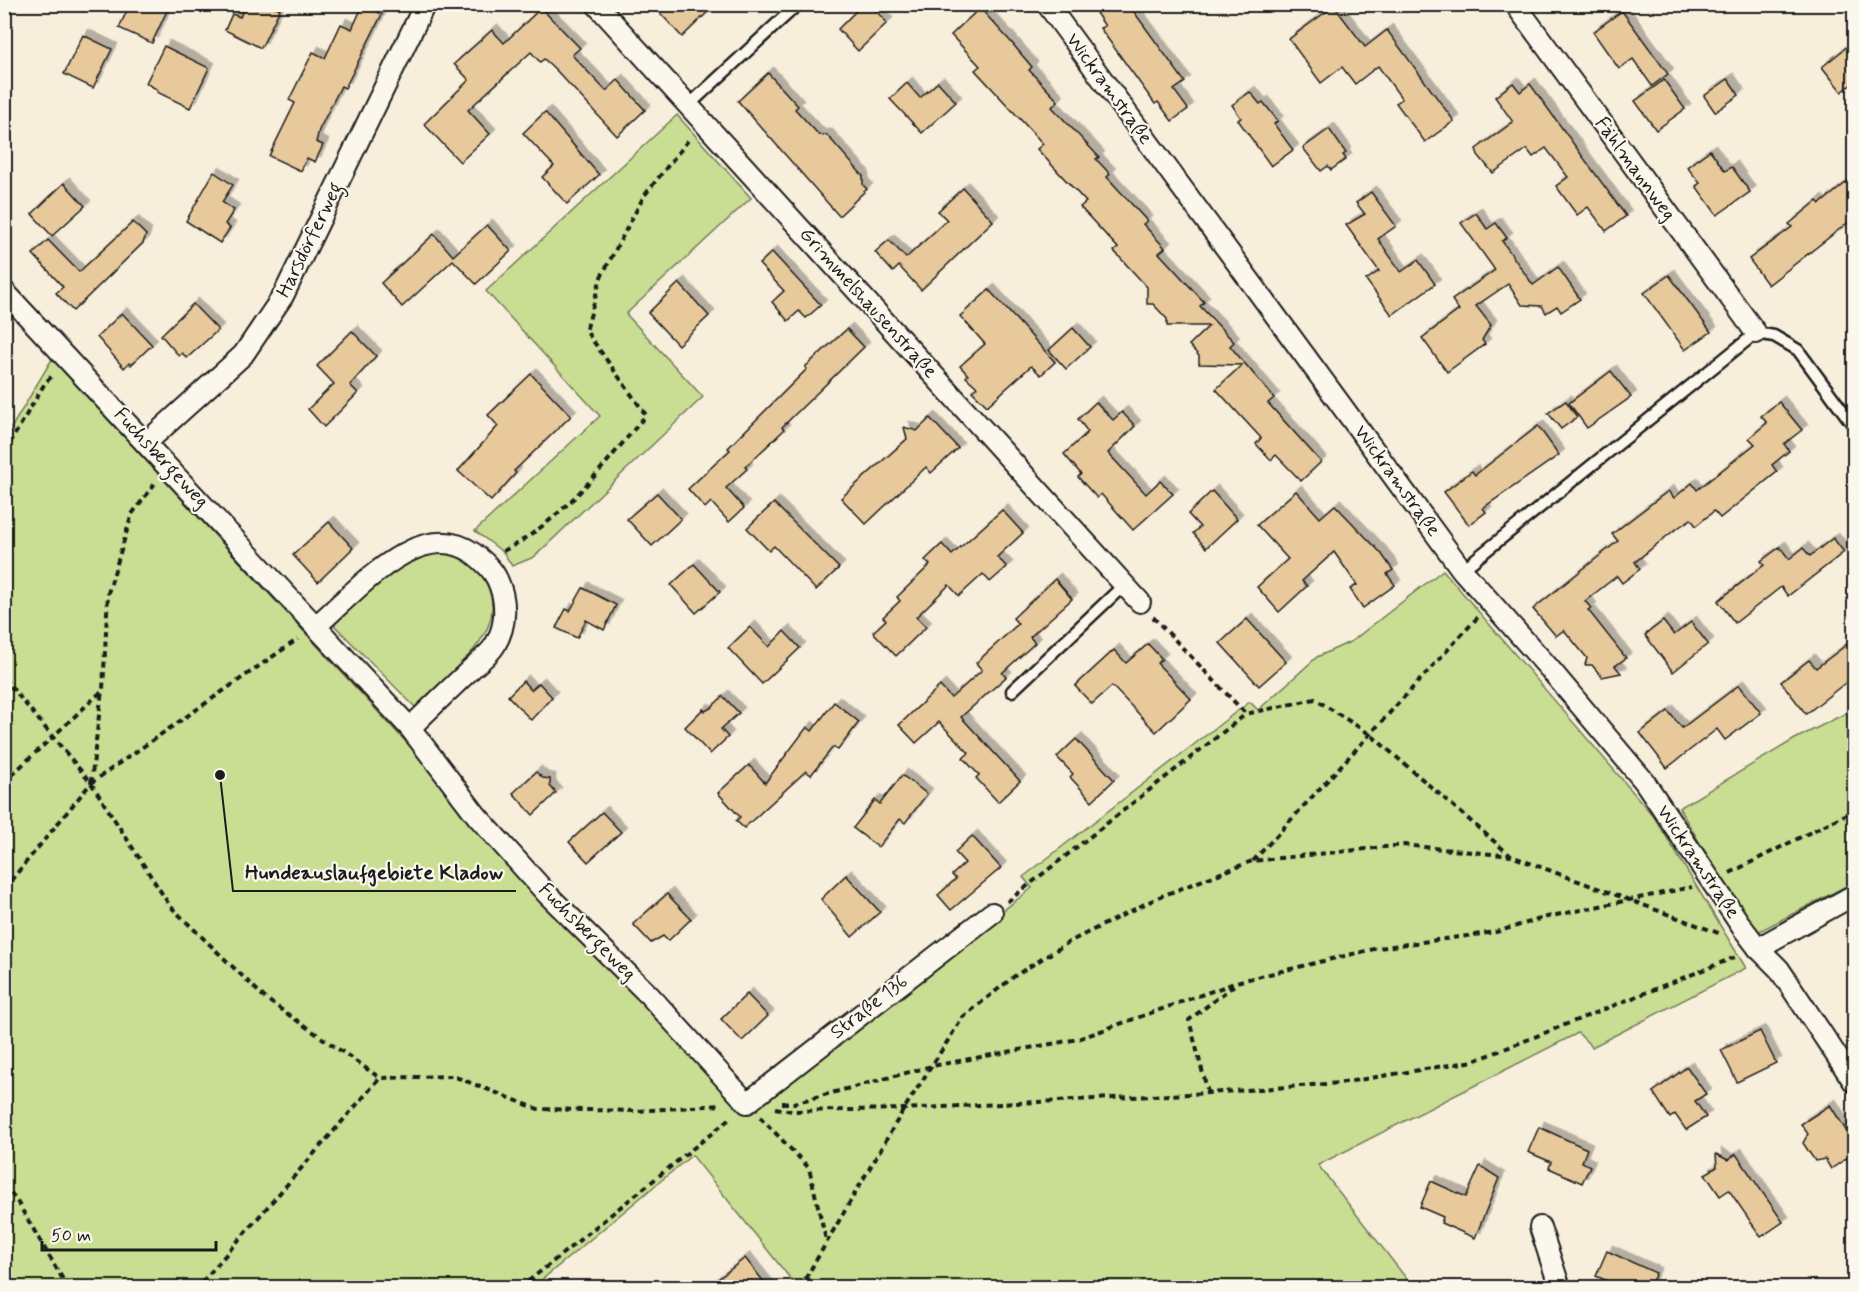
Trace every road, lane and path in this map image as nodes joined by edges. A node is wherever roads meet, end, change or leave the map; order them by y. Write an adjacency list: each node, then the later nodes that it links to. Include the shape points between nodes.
1 (425, 4): 12 (street, Harsdörferweg, via 266,324 243,355)
2 (596, 4): 6 (street, Grimmelshausenstraße)
3 (1047, 4): 16 (street, Wickramstraße)
4 (1515, 4): 9 (street, Fählmannweg)
5 (796, 6): 6 (lane)
6 (689, 105): 7 (street, Grimmelshausenstraße)
7 (705, 124): 15 (path, via 644,196 601,277 586,331 646,415 588,483 530,537); 17 (street, Grimmelshausenstraße)
8 (4, 291): 10 (street, Fuchsbergeweg)
9 (1756, 333): 11 (lane, via 1774,336 1798,350); 16 (lane)
10 (69, 358): 12 (street, Fuchsbergeweg); 13 (path, via 45,383)
11 (1854, 426)
12 (147, 442): 14 (street, Fuchsbergeweg)
13 (4, 453)
14 (168, 466): 20 (street, Fuchsbergeweg); 22 (path, via 132,514 108,592)
15 (483, 560): 20 (street, via 465,547 444,542 424,544 401,553); 25 (street, via 497,578 505,603 503,627 494,646)
16 (1462, 570): 19 (street, Wickramstraße)
17 (1124, 585): 18 (street, Grimmelshausenstraße); 23 (lane)
18 (1140, 602): 24 (path)
19 (1491, 604): 27 (path); 33 (street, Wickramstraße, via 1644,781)
20 (316, 626): 25 (street, Fuchsbergeweg); 29 (path)
21 (4, 678): 26 (path)
22 (103, 690): 26 (path); 29 (path)
23 (1012, 691)
24 (1246, 714): 27 (path, via 1315,699); 37 (path)
25 (410, 728): 45 (street, Fuchsbergeweg, via 477,816)
26 (54, 735): 28 (path); 29 (path)
27 (1371, 735): 31 (path); 32 (path)
28 (4, 782)
29 (91, 783): 34 (path); 42 (path, via 170,906 266,999)
30 (1854, 810): 33 (path)
31 (1511, 856): 32 (path, via 1404,845); 36 (path)
32 (1252, 861): 41 (path, via 1158,897 1069,942 1016,975 963,1017)
33 (1712, 882): 36 (path); 39 (street, Wickramstraße)
34 (4, 889)
35 (1854, 895): 39 (street)
36 (1635, 901): 38 (path); 40 (path, via 1547,916 1496,932 1378,948)
37 (992, 913): 45 (street, Straße 136)
38 (1724, 935)
39 (1758, 948): 43 (street, Wickramstraße, via 1779,969); 44 (path, via 1474,1061 1340,1083)
40 (1240, 981): 41 (path, via 1078,1039); 44 (path, via 1189,1020)
41 (932, 1066): 45 (path, via 794,1102); 46 (path)
42 (380, 1078): 45 (path, via 453,1076 538,1109 637,1111); 52 (path, via 202,1282)
43 (1854, 1082)
44 (1208, 1093): 46 (path)
45 (747, 1103): 46 (path, via 792,1111); 49 (path, via 809,1168); 53 (path)
46 (904, 1108): 49 (path)
47 (4, 1185): 51 (path)
48 (1540, 1227): 56 (street)
49 (826, 1240): 50 (path)
50 (806, 1276): 54 (path); 55 (path)
51 (68, 1287)
52 (182, 1287)
53 (520, 1287)
54 (800, 1287)
55 (815, 1287)
56 (1560, 1287)

